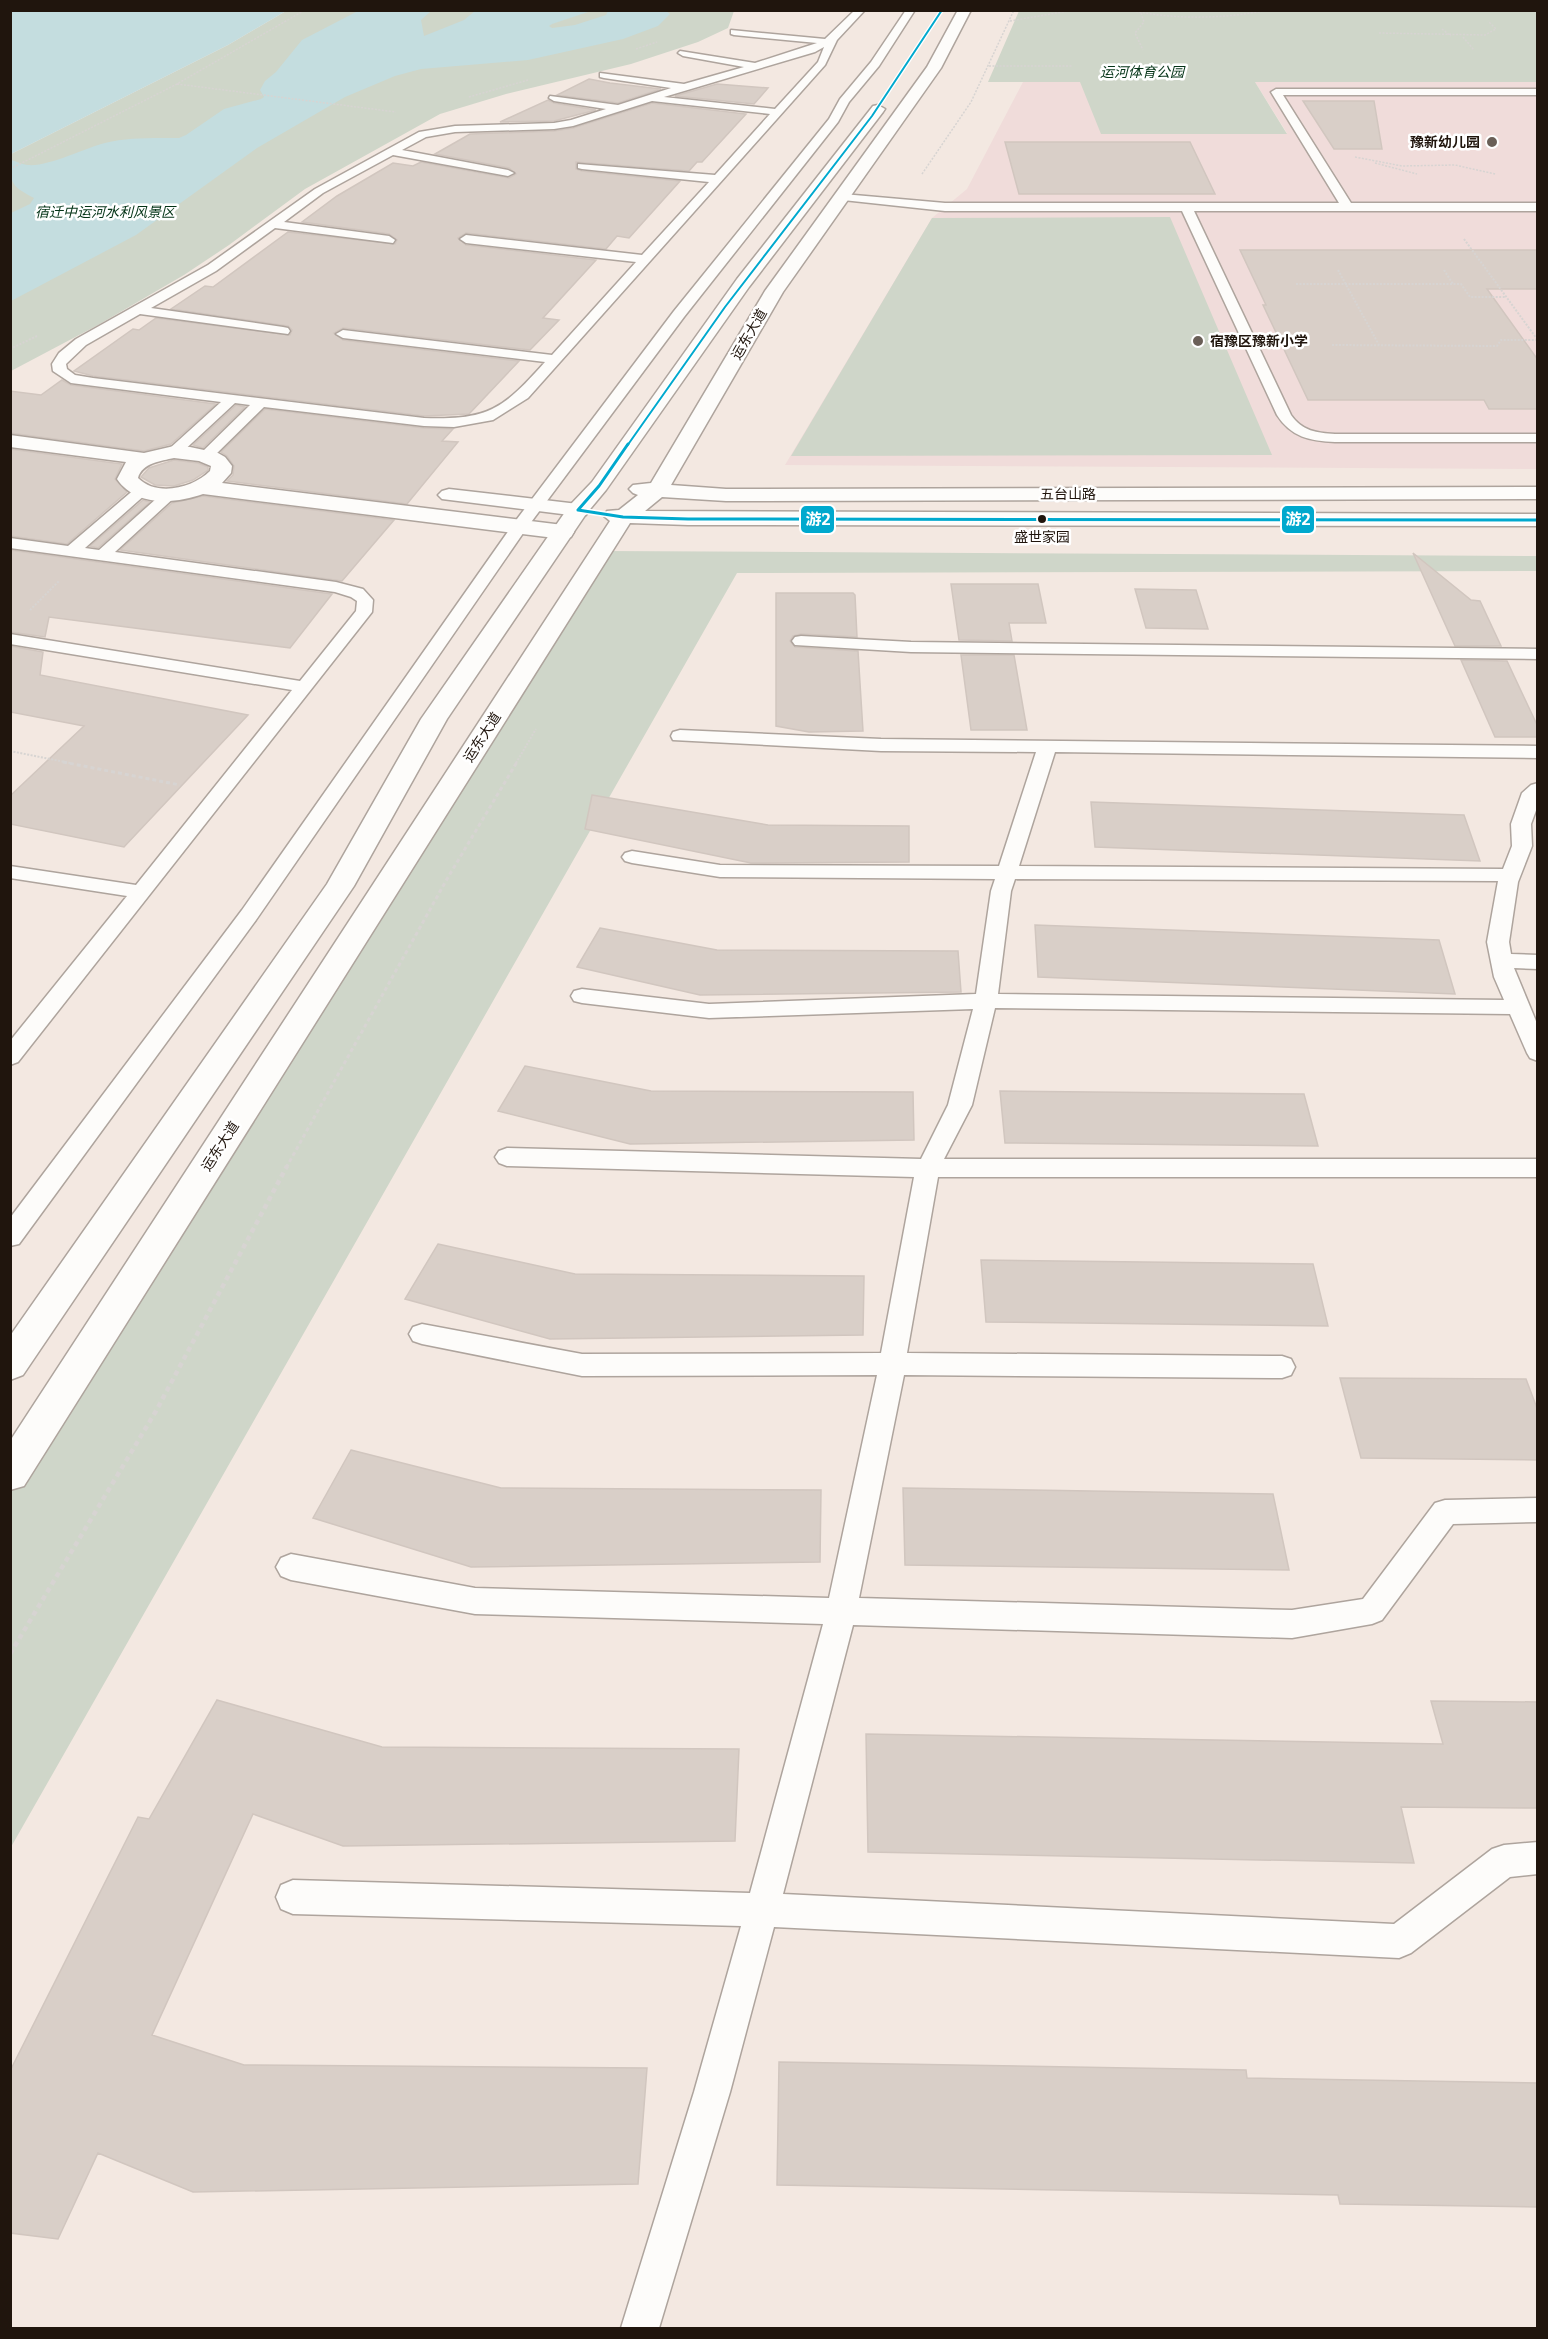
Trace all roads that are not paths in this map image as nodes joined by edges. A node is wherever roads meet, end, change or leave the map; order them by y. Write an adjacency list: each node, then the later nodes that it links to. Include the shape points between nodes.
1 (861, 10): 6 (lane)
2 (911, 10): 48 (lane, via 876,64 844,100 834,120 678,314)
3 (942, 10): 42 (main road, 运东大道, via 910,67 743,283)
4 (965, 10): 20 (main road, 运东大道, via 934,68)
5 (734, 32): 6 (lane)
6 (831, 41): 8 (lane); 15 (lane, via 822,63)
7 (683, 53): 8 (lane)
8 (756, 66): 10 (lane)
9 (604, 75): 10 (lane)
10 (685, 87): 13 (lane)
11 (1538, 92): 22 (lane, via 1276,92)
12 (554, 98): 14 (lane)
13 (648, 99): 14 (lane); 15 (lane)
14 (619, 108): 16 (lane, via 554,126 423,134)
15 (777, 112): 19 (lane)
16 (391, 152): 18 (lane); 24 (lane, via 319,191)
17 (582, 166): 19 (lane)
18 (508, 173)
19 (717, 179): 27 (lane)
20 (843, 197): 21 (lane, via 945,207); 44 (main road, 运东大道, via 774,291)
21 (1186, 207): 22 (lane); 34 (lane, via 1289,426 1298,433 1335,438)
22 (1347, 207): 23 (lane)
23 (1538, 207)
24 (272, 224): 26 (lane); 28 (lane, via 212,268)
25 (466, 239): 27 (lane)
26 (389, 240)
27 (645, 259): 31 (lane)
28 (138, 310): 29 (lane); 32 (lane, via 81,342 58,364 60,371 71,379)
29 (283, 331)
30 (343, 334): 31 (lane)
31 (555, 359): 33 (lane, via 523,395 486,420 424,422)
32 (232, 399): 33 (lane); 36 (lane)
33 (261, 402): 38 (lane)
34 (1538, 438)
35 (10, 441): 37 (main road)
36 (174, 452): 37 (main road); 38 (main road)
37 (146, 459): 41 (main road, via 128,472)
38 (214, 461): 39 (main road); 43 (main road, via 219,474)
39 (244, 471)
40 (103, 476): 41 (main road)
41 (134, 485): 46 (main road); 54 (lane)
42 (599, 486): 44 (main road, 五台山路); 51 (main road, 运东大道)
43 (201, 487): 46 (main road); 52 (main road)
44 (658, 490): 47 (main road, 五台山路, via 726,495); 49 (main road, 运东大道)
45 (431, 492): 48 (main road)
46 (171, 494): 54 (lane)
47 (1536, 496)
48 (536, 505): 51 (main road); 52 (lane)
49 (622, 517): 50 (main road, 五台山路); 51 (main road, 五台山路); 84 (main road, 运东大道)
50 (1538, 520)
51 (570, 521): 52 (main road); 82 (main road, 运东大道, via 434,719 340,886)
52 (520, 526): 79 (lane, via 249,915)
53 (10, 543): 54 (lane)
54 (87, 554): 58 (lane, via 357,593 365,600 364,612)
55 (10, 639): 58 (lane)
56 (801, 641): 57 (lane, via 910,647)
57 (1538, 654)
58 (304, 687): 68 (lane)
59 (680, 736): 60 (lane)
60 (1047, 747): 61 (lane); 66 (lane)
61 (1538, 752)
62 (1538, 789): 63 (lane, via 1532,793 1521,824)
63 (1530, 848): 67 (lane)
64 (632, 857): 66 (lane, via 720,871)
65 (10, 872): 68 (lane)
66 (1006, 874): 67 (lane); 72 (lane)
67 (1511, 875): 69 (lane, via 1498,942)
68 (142, 892): 75 (lane)
69 (1502, 961): 70 (lane); 73 (lane)
70 (1538, 962)
71 (582, 996): 72 (lane, via 709,1011)
72 (986, 1001): 73 (lane); 77 (lane, via 960,1105)
73 (1518, 1007): 74 (lane)
74 (1538, 1053)
75 (10, 1058)
76 (507, 1157): 77 (lane)
77 (928, 1168): 78 (lane); 81 (lane)
78 (1538, 1168)
79 (10, 1237)
80 (422, 1335): 81 (lane, via 582,1365)
81 (892, 1364): 83 (lane); 87 (lane)
82 (10, 1365)
83 (1282, 1367)
84 (10, 1474)
85 (1538, 1510): 87 (lane, via 1445,1512 1372,1611 1292,1624)
86 (291, 1567): 87 (lane, via 475,1601)
87 (841, 1611): 90 (lane)
88 (1538, 1858): 90 (lane, via 1504,1861 1399,1941)
89 (293, 1897): 90 (lane)
90 (762, 1910): 91 (lane)
91 (640, 2328)

